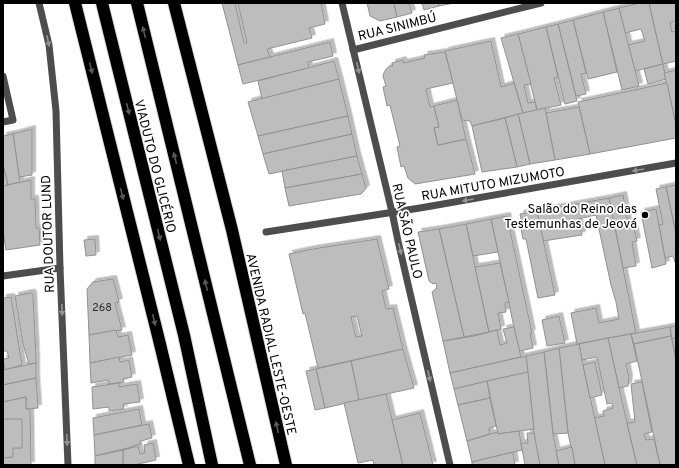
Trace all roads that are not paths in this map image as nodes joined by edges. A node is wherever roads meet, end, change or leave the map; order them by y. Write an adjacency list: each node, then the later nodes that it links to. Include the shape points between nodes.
1 (39, 3): 14 (street, RUA DOUTOR LUND, one-way to 14, via 49,45 56,111)
2 (75, 3): 17 (highway, one-way to 17)
3 (102, 3): 18 (highway, VIADUTO DO GLICÉRIO, one-way to 18, via 184,335)
4 (137, 3): 19 (highway, one-way to 4)
5 (174, 3): 20 (highway, AVENIDA RADIAL LESTE-OESTE, one-way to 5, via 232,230)
6 (342, 3): 8 (street, RUA SÃO PAULO)
7 (541, 3): 8 (street, RUA SINIMBÚ)
8 (353, 50): 12 (street, RUA SÃO PAULO, one-way to 12)
9 (3, 76): 10 (street, via 13,120)
10 (3, 122)
11 (676, 163): 12 (street, RUA MITUTO MIZUMOTO, one-way to 12)
12 (392, 212): 13 (street, RUA MITUTO MIZUMOTO); 21 (street, RUA SÃO PAULO, one-way to 21)
13 (266, 232)
14 (60, 268): 15 (street); 16 (street, RUA DOUTOR LUND, one-way to 16)
15 (3, 276)
16 (68, 465)
17 (189, 465)
18 (212, 465)
19 (250, 465)
20 (286, 465)
21 (450, 465)

